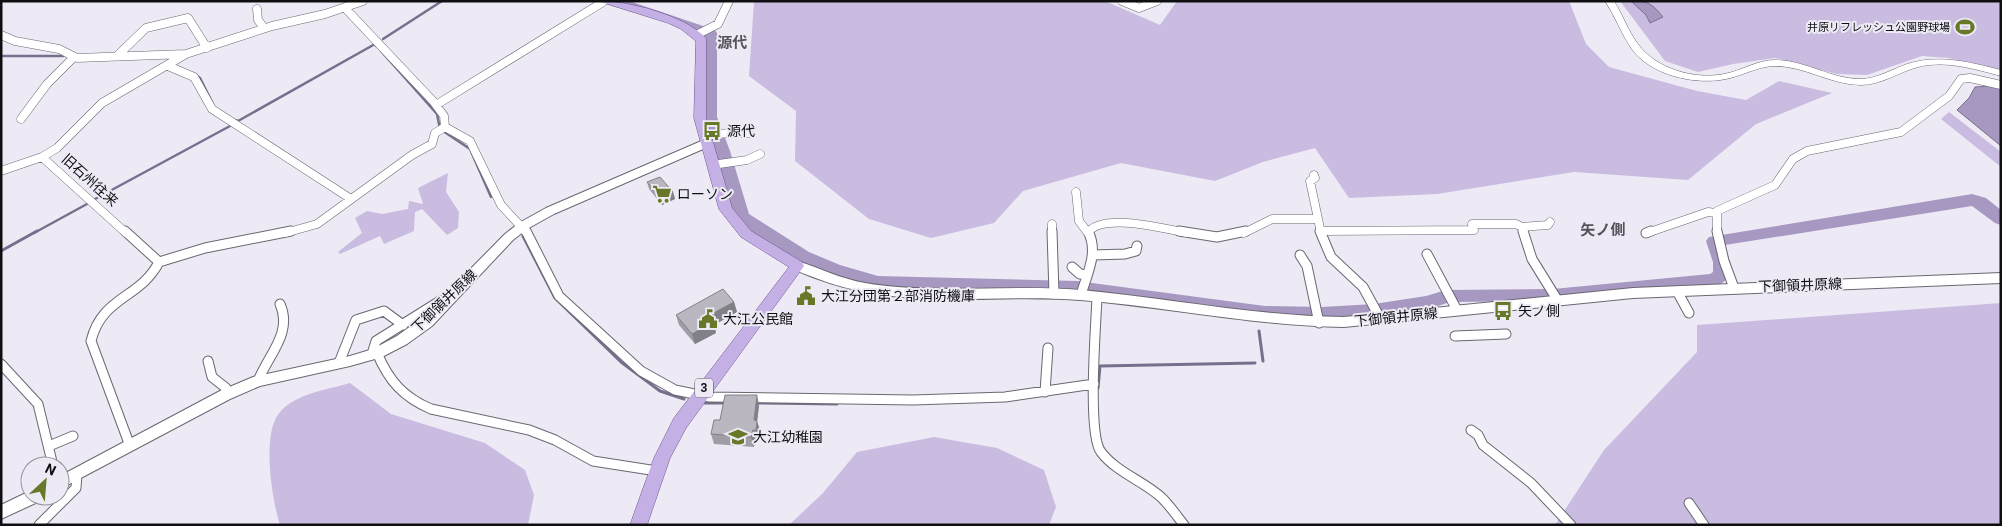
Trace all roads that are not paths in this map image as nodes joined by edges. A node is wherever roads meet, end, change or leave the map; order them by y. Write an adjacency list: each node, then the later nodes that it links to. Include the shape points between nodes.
1 (363, 1): 7 (street, 旧石州往来)
2 (603, 1): 10 (main road, via 680,25); 19 (street)
3 (728, 1): 10 (street, via 718,24)
4 (1122, 1): 5 (street, via 1139,8)
5 (1157, 1)
6 (1609, 1): 17 (street, via 1638,50 1667,71 1681,75 1712,78 1777,64 1862,82 1885,78 1914,65 1937,62)
7 (345, 8): 9 (street, 旧石州往来); 19 (street)
8 (256, 9): 9 (street)
9 (264, 28): 12 (street, 旧石州往来)
10 (698, 34): 23 (main road, via 702,40 700,118)
11 (1, 35): 15 (street, via 15,41 63,50)
12 (207, 48): 13 (street, 旧石州往来); 14 (street, via 187,16 146,28)
13 (186, 54): 14 (street); 16 (street, 旧石州往来)
14 (117, 56): 15 (street)
15 (74, 57): 20 (street, via 47,84)
16 (168, 66): 25 (street, 旧石州往来, via 102,103 66,141); 30 (street, via 194,76 212,109)
17 (2001, 73)
18 (2001, 85): 31 (street, via 1961,78 1949,96 1901,132 1807,151 1793,159 1775,185)
19 (436, 105): 21 (street, via 444,116)
20 (21, 119)
21 (442, 128): 30 (street, via 435,133 432,144); 35 (street, via 470,141 501,204)
22 (749, 133): 23 (street)
23 (710, 136): 26 (main road); 35 (main road, 下御領井原線)
24 (760, 154): 26 (street, via 747,160)
25 (42, 157): 27 (street); 44 (street, 旧石州往来)
26 (721, 163): 45 (main road, via 726,209 736,225 761,246)
27 (1, 171)
28 (1314, 175): 32 (street, via 1310,181)
29 (1076, 192): 37 (street, via 1078,221)
30 (351, 199): 44 (street, via 308,228 205,248)
31 (1715, 217): 39 (street, via 1708,212); 49 (street)
32 (1318, 219): 37 (street, via 1272,219 1243,234 1217,237 1115,222 1094,226); 38 (street)
33 (1550, 222): 36 (street, via 1548,225)
34 (1052, 224): 51 (street)
35 (523, 226): 54 (main road, 下御領井原線); 73 (street, via 553,286 571,308 649,376 675,390)
36 (1522, 227): 38 (street, via 1516,224 1472,224 1474,230); 55 (street, via 1532,259)
37 (1089, 231): 42 (street, via 1095,247)
38 (1322, 231): 60 (street, via 1328,251 1342,270 1363,288)
39 (1646, 233)
40 (1137, 246): 42 (street, via 1136,251 1126,254)
41 (1427, 254): 57 (street)
42 (1094, 255): 47 (street)
43 (1300, 255): 59 (street, via 1307,266)
44 (159, 262): 77 (street, via 148,279 102,313 92,330 91,341)
45 (797, 266): 51 (main road, 下御領井原線, via 834,282 878,290 923,294); 73 (main road, 3)
46 (1072, 267): 47 (street)
47 (1087, 276): 52 (street)
48 (2001, 278): 49 (main road, 下御領井原線)
49 (1734, 288): 50 (main road, 下御領井原線)
50 (1677, 291): 55 (main road, 下御領井原線); 58 (street)
51 (1054, 294): 52 (main road, 下御領井原線)
52 (1081, 295): 53 (main road, 下御領井原線)
53 (1097, 297): 59 (main road, 下御領井原線, via 1266,320); 70 (street)
54 (449, 300): 61 (street, via 440,301); 65 (main road, 下御領井原線, via 414,332)
55 (1558, 301): 57 (main road, 下御領井原線)
56 (280, 304): 69 (street, via 285,318 284,331)
57 (1458, 310): 60 (main road, 下御領井原線)
58 (1689, 313)
59 (1318, 317): 60 (main road, 下御領井原線)
60 (1380, 318)
61 (403, 325): 65 (street, via 376,341 372,349); 67 (street, via 384,311 356,320)
62 (1506, 334): 63 (street)
63 (1455, 336)
64 (1048, 348): 71 (street)
65 (374, 353): 67 (main road, 下御領井原線); 79 (street, via 396,389 419,404 536,432 593,460)
66 (208, 361): 72 (street, via 212,377 226,388)
67 (339, 363): 69 (main road, 下御領井原線)
68 (1, 364): 76 (street, via 38,404)
69 (258, 381): 72 (main road, 下御領井原線)
70 (1094, 384): 71 (street); 87 (street, via 1094,432 1100,451 1112,464 1162,498)
71 (1044, 392): 73 (street, via 1005,397 904,400)
72 (225, 395): 77 (main road, 下御領井原線)
73 (699, 396): 79 (main road, 3, via 680,422)
74 (1471, 430): 88 (street, via 1483,445 1531,483)
75 (73, 436): 76 (street)
76 (49, 446): 78 (street)
77 (130, 446): 80 (main road, 下御領井原線)
78 (51, 456)
79 (657, 471): 86 (main road, 3)
80 (77, 474): 81 (main road, 下御領井原線); 85 (street, via 76,488)
81 (70, 478)
82 (20, 503): 84 (main road)
83 (1689, 503): 89 (street)
84 (1, 512)
85 (39, 525)
86 (638, 525)
87 (1184, 525)
88 (1570, 525)
89 (1704, 525)

